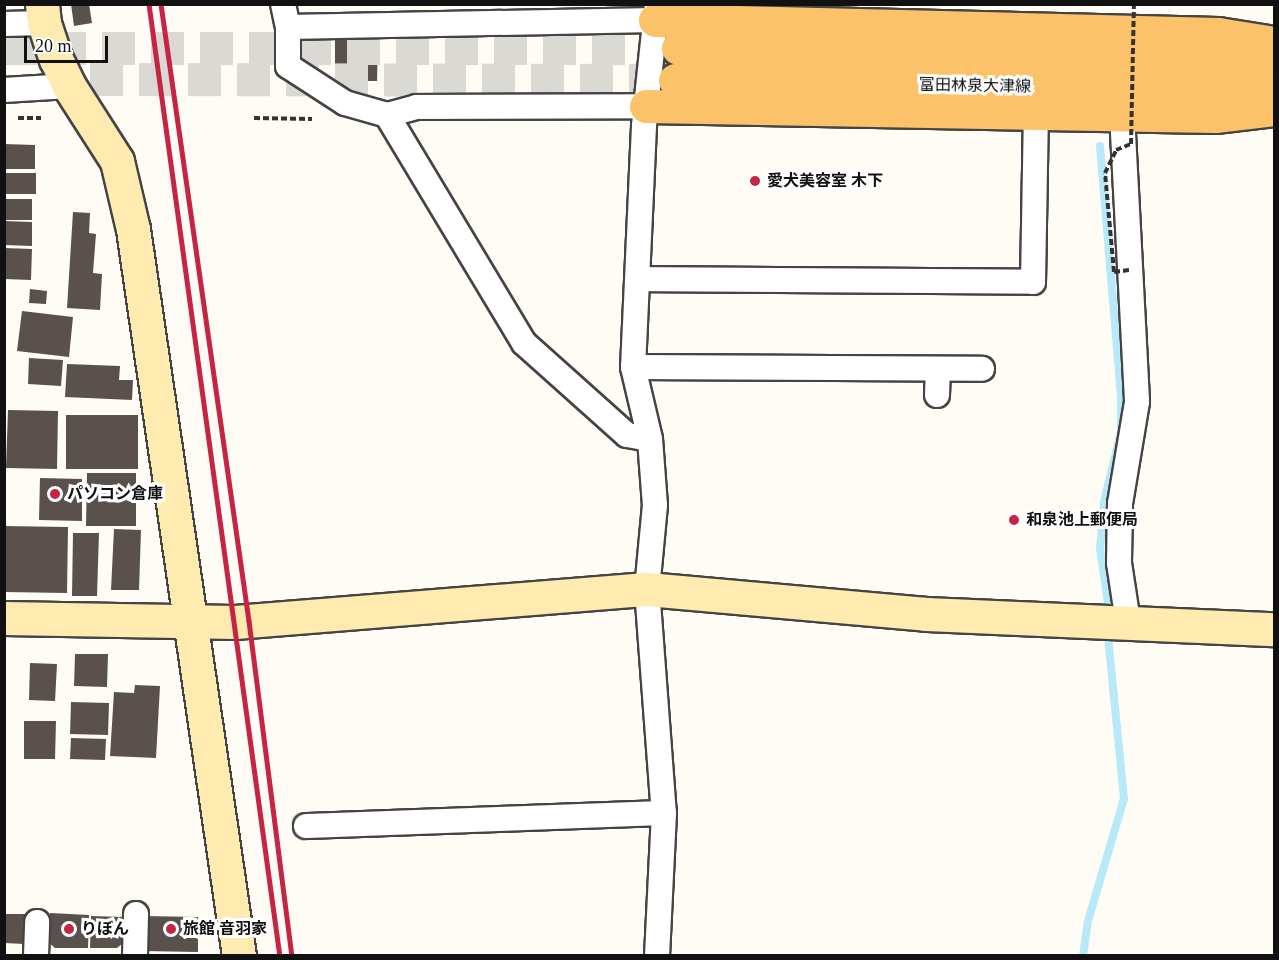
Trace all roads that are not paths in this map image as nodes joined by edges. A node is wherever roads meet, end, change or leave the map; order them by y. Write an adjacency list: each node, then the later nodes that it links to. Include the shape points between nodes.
1 (656, 12): 3 (main road); 4 (street); 11 (street)
2 (43, 14): 5 (street); 8 (street, via 56,59)
3 (839, 14): 6 (main road, via 1218,34)
4 (286, 16): 15 (street, via 288,66 345,103)
5 (4, 24)
6 (1275, 43)
7 (1275, 60): 10 (main road, 富田林泉大津線, via 677,64)
8 (69, 86): 9 (street); 24 (street, via 117,161 131,218)
9 (4, 90)
10 (1275, 93)
11 (646, 105): 13 (main road); 15 (street, via 416,107); 16 (street)
12 (1275, 109): 14 (main road, via 1215,116)
13 (1036, 111): 14 (main road); 16 (street, via 1033,282)
14 (1122, 114): 25 (street, via 1137,402 1120,504 1119,563)
15 (387, 115): 21 (street, via 524,343 627,435)
16 (638, 279): 17 (street)
17 (633, 367): 18 (street); 21 (street)
18 (938, 369): 19 (street); 20 (street)
19 (982, 369)
20 (937, 395)
21 (650, 439): 22 (street, via 655,506)
22 (647, 589): 24 (street, via 249,621); 25 (street, via 926,614); 27 (street)
23 (4, 618): 24 (street)
24 (192, 621): 33 (street)
25 (1128, 622): 26 (street)
26 (1275, 629)
27 (664, 813): 28 (street); 34 (street)
28 (306, 826)
29 (136, 914): 32 (street)
30 (37, 922): 31 (street)
31 (36, 956)
32 (135, 956)
33 (239, 956)
34 (657, 956)

